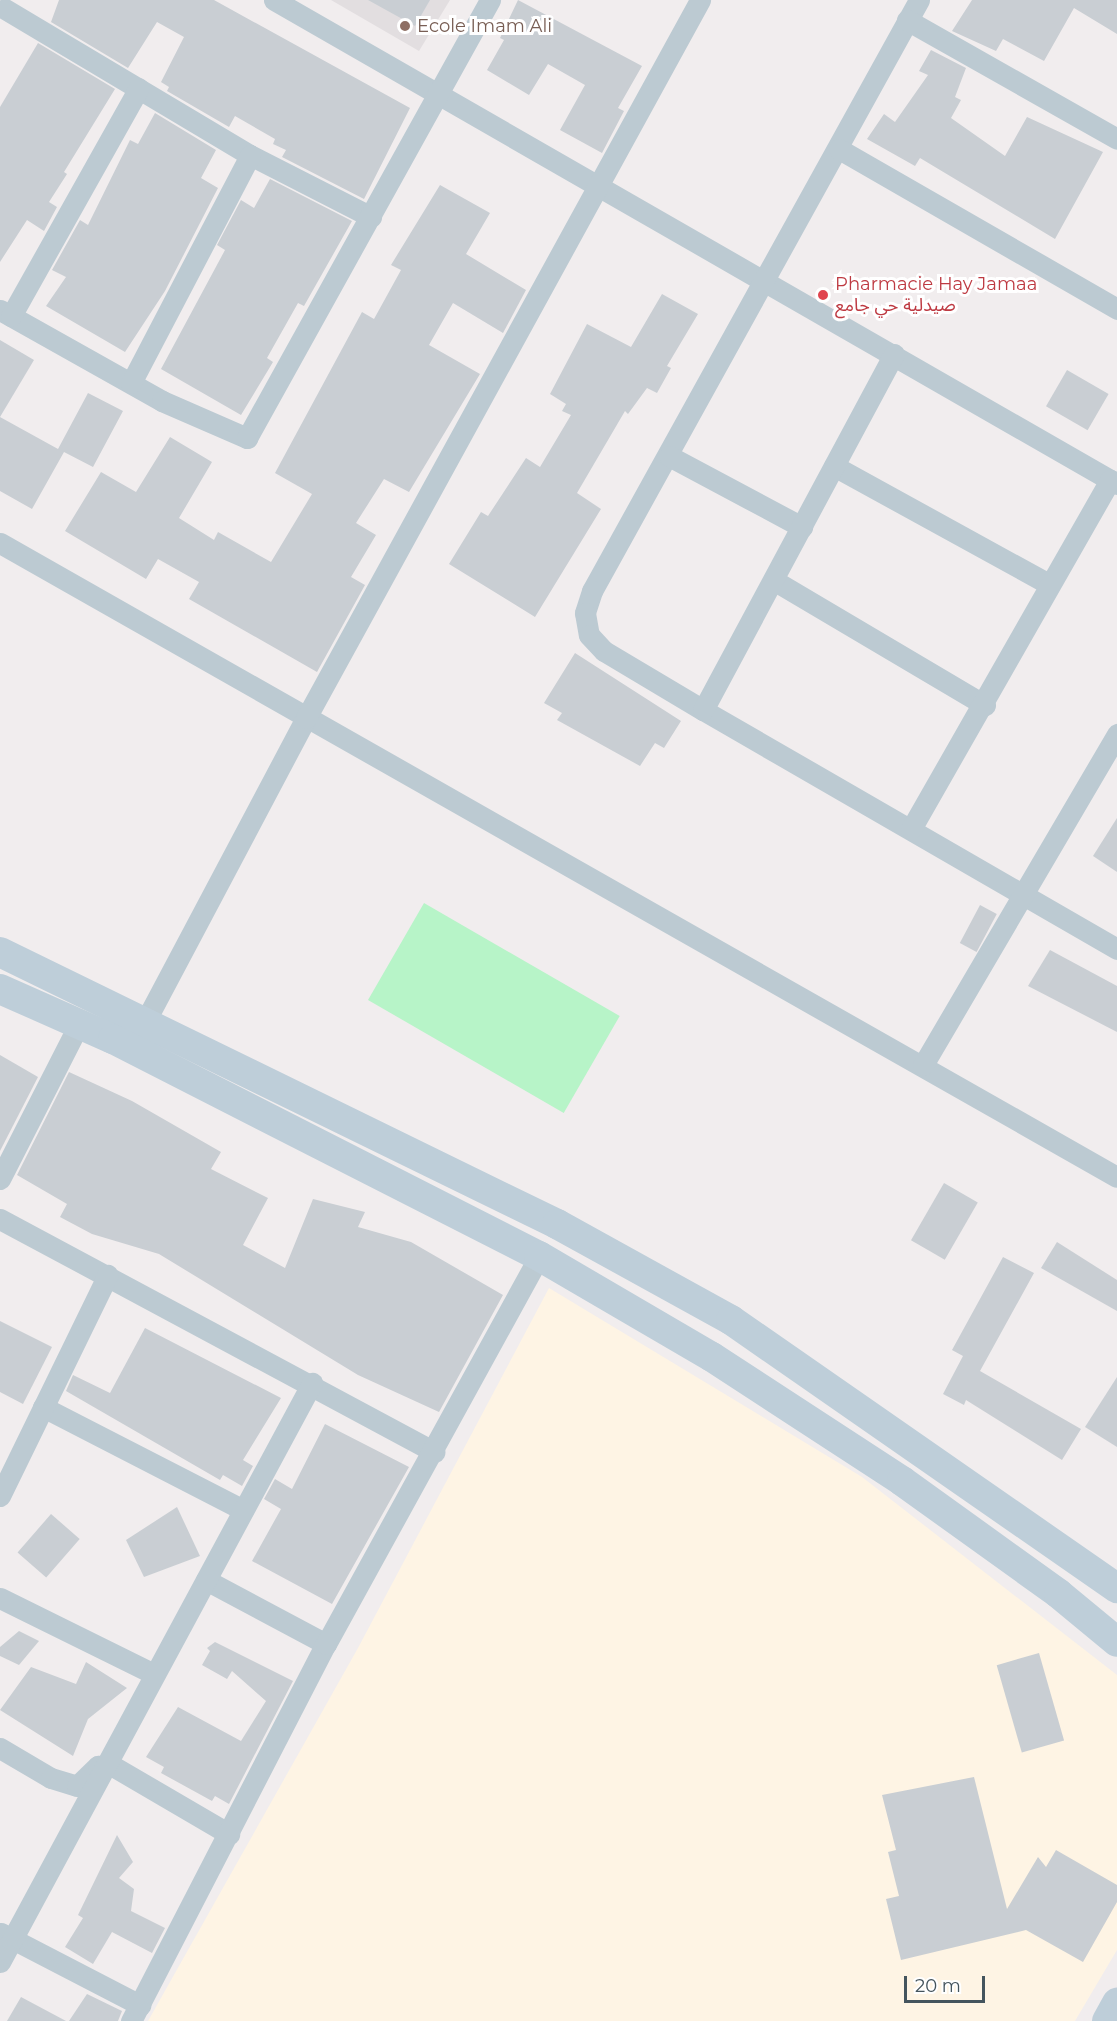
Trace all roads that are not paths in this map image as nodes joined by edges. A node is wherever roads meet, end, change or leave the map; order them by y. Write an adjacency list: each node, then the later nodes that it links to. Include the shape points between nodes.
1 (274, 0): 8 (street)
2 (490, 0): 8 (street)
3 (700, 0): 12 (street)
4 (919, 0): 6 (street)
5 (5, 9): 7 (street)
6 (908, 20): 9 (street); 10 (street)
7 (140, 88): 11 (street); 16 (street)
8 (439, 92): 12 (street); 13 (street)
9 (1117, 139)
10 (839, 148): 14 (street); 15 (street)
11 (250, 155): 13 (street); 18 (street)
12 (598, 186): 14 (street); 28 (street)
13 (371, 217): 18 (street, via 247,438)
14 (761, 280): 17 (street); 19 (street)
15 (1117, 309)
16 (5, 313): 18 (street)
17 (894, 354): 20 (street); 21 (street)
18 (130, 383)
19 (669, 456): 22 (street); 27 (street, via 592,591 585,613 589,635 604,651)
20 (834, 466): 22 (street); 25 (street)
21 (1113, 482): 25 (street)
22 (802, 527): 24 (street)
23 (0, 543): 28 (street)
24 (775, 581): 26 (street); 27 (street)
25 (1049, 584): 26 (street)
26 (985, 705): 30 (street)
27 (703, 710): 30 (street)
28 (306, 718): 35 (street); 37 (street)
29 (1117, 734): 31 (street)
30 (911, 829): 31 (street)
31 (1025, 896): 32 (street); 37 (street)
32 (1117, 949)
33 (0, 952): 35 (main road)
34 (0, 989): 36 (main road)
35 (146, 1020): 49 (main road, via 557,1224 731,1320)
36 (80, 1024): 39 (street); 41 (main road)
37 (923, 1065): 38 (street)
38 (1117, 1177)
39 (0, 1179)
40 (0, 1219): 42 (street)
41 (539, 1256): 45 (street); 51 (main road, via 712,1358 902,1481 1059,1594)
42 (108, 1275): 43 (street); 44 (street)
43 (312, 1383): 45 (street); 47 (street)
44 (43, 1407): 46 (street); 47 (street)
45 (434, 1452): 52 (street)
46 (1, 1492)
47 (243, 1510): 48 (street)
48 (206, 1580): 52 (street); 53 (street)
49 (1117, 1588)
50 (0, 1598): 53 (street)
51 (1117, 1642)
52 (326, 1644): 56 (street)
53 (154, 1674): 55 (street)
54 (0, 1748): 55 (street, via 51,1778 77,1786)
55 (106, 1764): 56 (street); 57 (street)
56 (229, 1834): 60 (street)
57 (6, 1936): 58 (street); 60 (street)
58 (0, 1962)
59 (1117, 2003): 61 (main road)
60 (136, 2013)
61 (1107, 2021)

